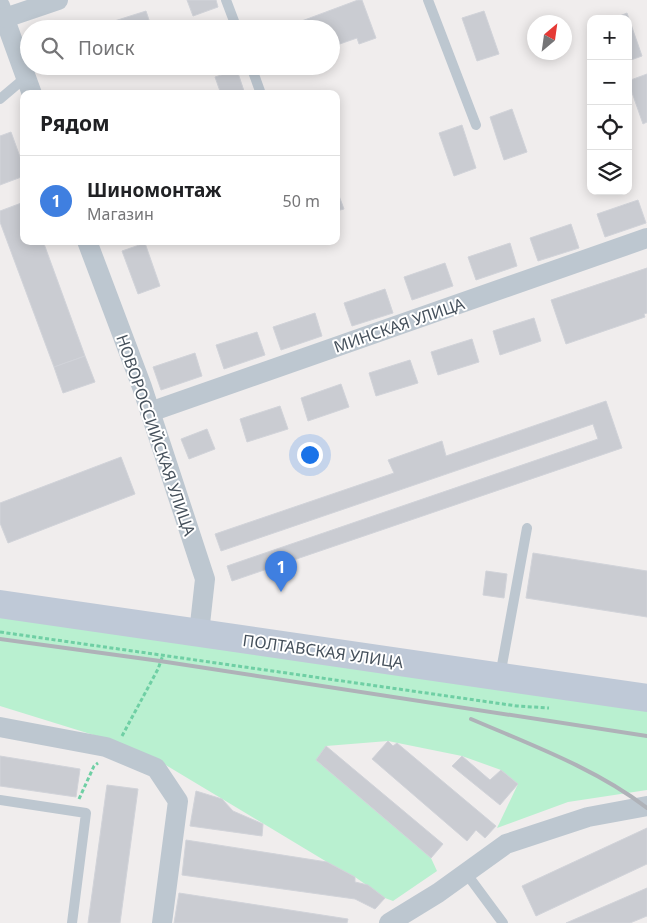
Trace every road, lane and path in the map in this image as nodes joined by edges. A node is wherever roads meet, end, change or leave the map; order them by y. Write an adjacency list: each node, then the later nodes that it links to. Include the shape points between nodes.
1 (58, 0): 4 (street)
2 (226, 0): 5 (lane)
3 (428, 0): 11 (lane)
4 (2, 12): 6 (street)
5 (234, 20)
6 (20, 61)
7 (254, 75): 9 (lane)
8 (29, 85): 10 (lane)
9 (260, 90)
10 (0, 99)
11 (476, 125)
12 (647, 238): 14 (street, МИНСКАЯ УЛИЦА)
13 (88, 245): 14 (street, НОВОРОССИЙСКАЯ УЛИЦА)
14 (150, 412): 18 (street, НОВОРОССИЙСКАЯ УЛИЦА, via 205,580)
15 (527, 528): 20 (lane)
16 (0, 604): 18 (street, ПОЛТАВСКАЯ УЛИЦА)
17 (0, 632): 19 (path)
18 (187, 632): 19 (path); 20 (street, ПОЛТАВСКАЯ УЛИЦА)
19 (164, 655): 22 (path, via 517,706); 24 (path)
20 (500, 677): 21 (street, ПОЛТАВСКАЯ УЛИЦА)
21 (647, 698)
22 (554, 708)
23 (0, 727): 24 (street)
24 (114, 750): 26 (path, via 94,766); 30 (street, via 156,768 178,801)
25 (0, 800): 29 (lane, via 86,813)
26 (76, 806)
27 (647, 806): 28 (street, via 588,817 506,844)
28 (466, 873): 31 (street); 32 (lane)
29 (72, 923)
30 (162, 923)
31 (389, 923)
32 (503, 923)

